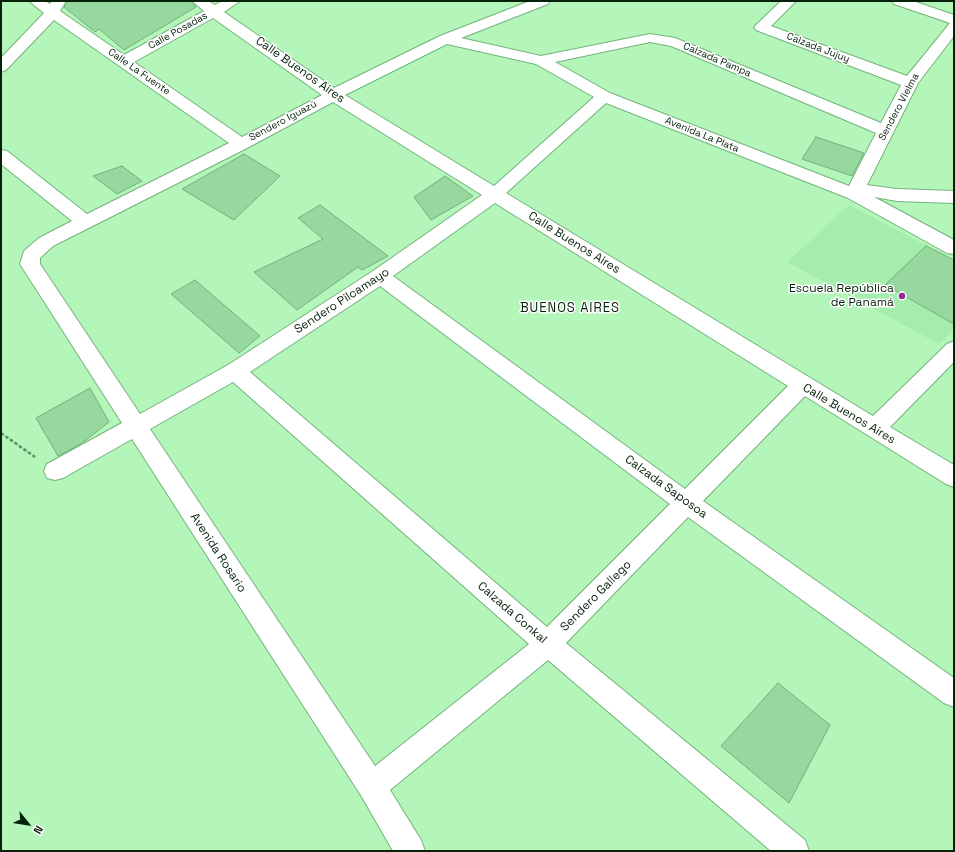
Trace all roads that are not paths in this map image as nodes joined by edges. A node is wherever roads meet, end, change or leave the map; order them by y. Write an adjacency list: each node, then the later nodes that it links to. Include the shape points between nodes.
1 (36, 1): 7 (street, Calle La Fuente)
2 (199, 1): 8 (street, Calle Buenos Aires)
3 (233, 1): 8 (street, Calle Posadas)
4 (543, 1): 11 (street, Sendero Iguazú)
5 (789, 1): 15 (street, Calzada Jujuy, via 762,27)
6 (899, 1): 9 (street)
7 (55, 7): 12 (street, Calle La Fuente); 14 (street)
8 (215, 11): 12 (street, Calle Posadas); 16 (street, Calle Buenos Aires)
9 (954, 20)
10 (954, 27): 15 (street, Sendero Vielma)
11 (445, 39): 13 (street, Avenida La Plata); 16 (street, Sendero Iguazú)
12 (124, 61): 19 (street, Calle La Fuente)
13 (541, 62): 17 (street, Avenida La Plata); 18 (street, Calzada Pampa, via 629,41 650,38 675,42)
14 (1, 67)
15 (910, 83): 18 (street, Sendero Vielma)
16 (333, 94): 19 (street, Sendero Iguazú); 22 (street, Calle Buenos Aires)
17 (604, 96): 21 (street, Avenida La Plata); 22 (street, Sendero Pilcamayo)
18 (885, 131): 21 (street, Sendero Vielma)
19 (241, 144): 24 (street, Sendero Iguazú)
20 (1, 155): 24 (street)
21 (855, 192): 23 (street); 25 (street, Avenida La Plata)
22 (495, 194): 27 (street, Sendero Pilcamayo); 30 (street, Calle Buenos Aires)
23 (954, 197)
24 (85, 222): 26 (street, Sendero Iguazú, via 46,242)
25 (954, 248)
26 (31, 256): 31 (street, Avenida Rosario, via 30,264 34,272)
27 (380, 276): 29 (street, Sendero Pilcamayo); 35 (street, Calzada Saposoa)
28 (954, 349): 32 (street)
29 (235, 371): 31 (street, Sendero Pilcamayo); 36 (street, Calzada Conkal)
30 (802, 385): 32 (street, Calle Buenos Aires); 35 (street, Sendero Gallego)
31 (135, 426): 33 (street, Sendero Pilcamayo); 38 (street, Avenida Rosario)
32 (874, 429): 34 (street, Calle Buenos Aires)
33 (55, 471)
34 (954, 478)
35 (687, 503): 36 (street, Sendero Gallego); 37 (street, Calzada Saposoa)
36 (548, 644): 38 (street, Sendero Gallego); 40 (street, Calzada Conkal)
37 (954, 694)
38 (372, 787): 39 (street, Avenida Rosario)
39 (410, 851)
40 (794, 851)

